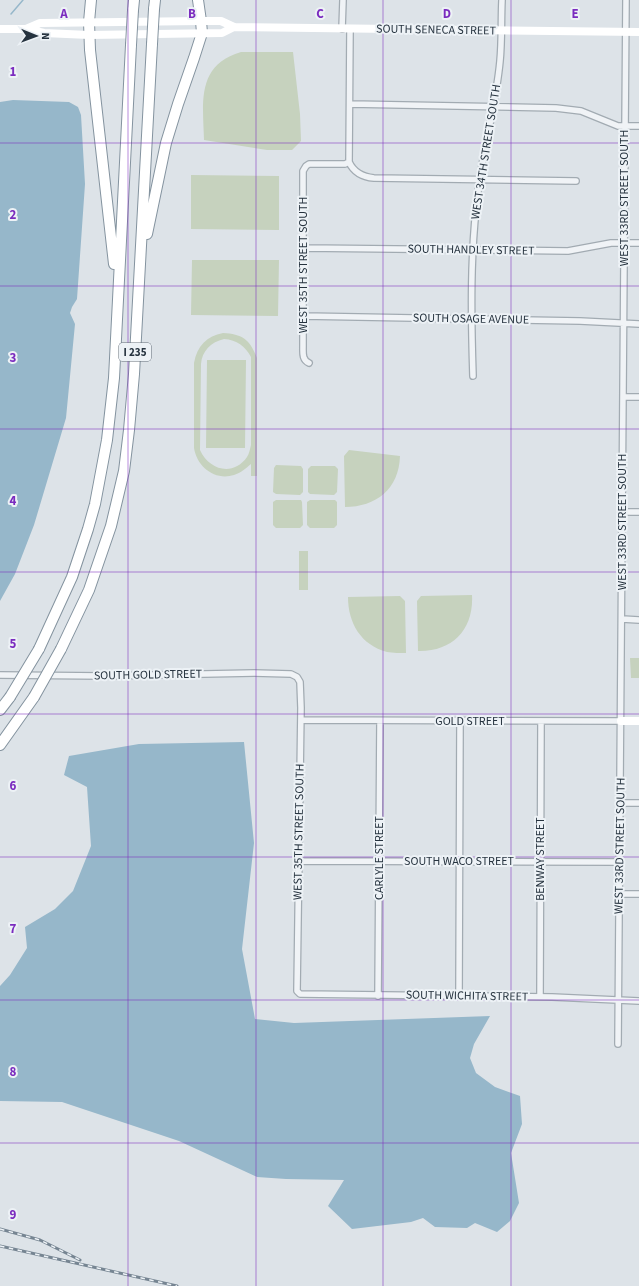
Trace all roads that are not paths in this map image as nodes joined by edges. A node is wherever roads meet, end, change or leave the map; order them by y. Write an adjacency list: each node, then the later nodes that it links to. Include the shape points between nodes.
1 (91, 0): 9 (highway)
2 (198, 0): 8 (highway)
3 (342, 0): 13 (street)
4 (502, 0): 14 (street, WEST 34TH STREET SOUTH)
5 (626, 0): 15 (street, WEST 33RD STREET SOUTH)
6 (133, 5): 31 (highway, I 235, bridge)
7 (155, 5): 30 (highway, I 235, bridge)
8 (201, 21): 9 (street, SOUTH SENECA STREET); 10 (street, SOUTH SENECA STREET, via 221,21); 17 (highway)
9 (89, 22): 12 (street, SOUTH SENECA STREET, via 40,23); 18 (highway)
10 (234, 27): 13 (street, SOUTH SENECA STREET); 17 (street, SOUTH SENECA STREET, via 222,33)
11 (0, 29): 12 (street, SOUTH SENECA STREET)
12 (26, 29): 18 (street, SOUTH SENECA STREET, via 44,33)
13 (346, 29): 14 (street, SOUTH SENECA STREET); 19 (street)
14 (501, 30): 15 (street, SOUTH SENECA STREET); 20 (street, WEST 34TH STREET SOUTH, via 500,62)
15 (625, 32): 16 (street, SOUTH SENECA STREET); 21 (street, WEST 33RD STREET SOUTH)
16 (639, 32)
17 (202, 33): 18 (street, SOUTH SENECA STREET); 30 (highway, via 166,143)
18 (89, 35): 31 (highway)
19 (350, 104): 20 (street); 23 (street)
20 (493, 107): 21 (street, via 568,109 587,113 618,126); 24 (street, WEST 34TH STREET SOUTH)
21 (625, 126): 22 (street); 26 (street, WEST 33RD STREET SOUTH)
22 (639, 126)
23 (349, 162): 24 (street, via 356,172 369,178); 28 (street, WEST 35TH STREET SOUTH, via 309,164 304,168)
24 (480, 180): 25 (street); 29 (street, WEST 34TH STREET SOUTH)
25 (576, 181)
26 (624, 243): 27 (street, SOUTH HANDLEY STREET); 29 (street, SOUTH HANDLEY STREET, via 568,251); 34 (street, WEST 33RD STREET SOUTH)
27 (639, 243)
28 (303, 248): 29 (street, SOUTH HANDLEY STREET); 32 (street, WEST 35TH STREET SOUTH)
29 (473, 250): 33 (street, WEST 34TH STREET SOUTH)
30 (140, 270): 53 (highway, I 235, bridge, via 134,374 124,471 110,526 89,590 61,649 34,697)
31 (118, 295): 46 (highway, I 235, bridge, via 114,378 107,440 88,529 72,577 39,649)
32 (303, 316): 33 (street, SOUTH OSAGE AVENUE); 36 (street, WEST 35TH STREET SOUTH, via 303,358)
33 (472, 320): 34 (street, SOUTH OSAGE AVENUE); 37 (street, WEST 34TH STREET SOUTH)
34 (624, 324): 35 (street, SOUTH OSAGE AVENUE); 38 (street, WEST 33RD STREET SOUTH)
35 (639, 324)
36 (309, 363)
37 (473, 376)
38 (623, 397): 39 (street); 40 (street, WEST 33RD STREET SOUTH)
39 (639, 397)
40 (622, 512): 41 (street); 42 (street, WEST 33RD STREET SOUTH)
41 (639, 512)
42 (622, 619): 43 (street); 51 (street, WEST 33RD STREET SOUTH)
43 (639, 620)
44 (0, 675): 45 (street, SOUTH GOLD STREET)
45 (295, 675): 47 (street, WEST 35TH STREET SOUTH, via 300,682)
46 (0, 710)
47 (301, 720): 48 (street, GOLD STREET); 56 (street, WEST 35TH STREET SOUTH)
48 (380, 721): 49 (street, GOLD STREET); 57 (street, CARLYLE STREET)
49 (460, 721): 50 (street, GOLD STREET); 58 (street)
50 (541, 721): 51 (street, GOLD STREET); 59 (street, BENWAY STREET)
51 (621, 721): 52 (street, GOLD STREET); 54 (street, WEST 33RD STREET SOUTH)
52 (639, 721)
53 (0, 745)
54 (620, 803): 55 (street); 60 (street, WEST 33RD STREET SOUTH)
55 (639, 803)
56 (299, 861): 57 (street, SOUTH WACO STREET); 63 (street, WEST 35TH STREET SOUTH)
57 (379, 861): 58 (street, SOUTH WACO STREET); 64 (street, CARLYLE STREET)
58 (460, 861): 59 (street, SOUTH WACO STREET); 65 (street)
59 (540, 861): 60 (street, SOUTH WACO STREET); 66 (street, BENWAY STREET)
60 (620, 862): 61 (street, WEST 33RD STREET SOUTH)
61 (620, 894): 62 (street); 67 (street, WEST 33RD STREET SOUTH)
62 (639, 894)
63 (297, 991): 64 (street, SOUTH WICHITA STREET, via 303,995)
64 (378, 996): 65 (street, SOUTH WICHITA STREET)
65 (459, 996): 66 (street, SOUTH WICHITA STREET)
66 (540, 997): 67 (street, SOUTH WICHITA STREET)
67 (618, 1000): 68 (street, SOUTH WICHITA STREET); 69 (street, WEST 33RD STREET SOUTH)
68 (639, 1001)
69 (618, 1044)

